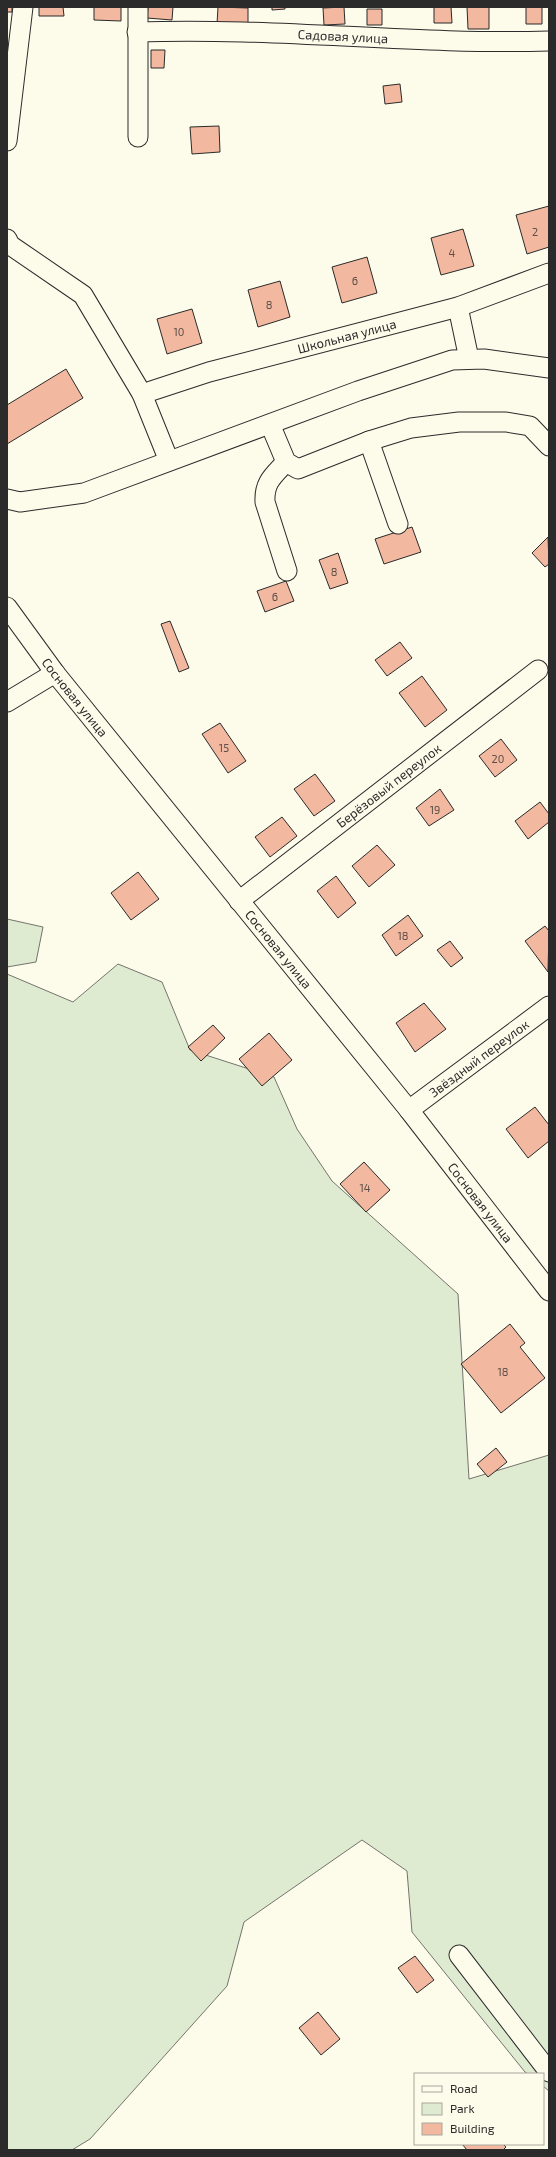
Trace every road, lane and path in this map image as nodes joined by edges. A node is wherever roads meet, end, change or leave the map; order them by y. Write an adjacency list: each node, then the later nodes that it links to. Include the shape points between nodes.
1 (23, 7): 6 (street)
2 (138, 7): 3 (street)
3 (137, 32): 4 (street, Садовая улица, via 202,29 488,42); 5 (street)
4 (549, 41)
5 (138, 138)
6 (7, 141)
7 (7, 239): 12 (street, via 10,244 83,294)
8 (549, 273): 9 (street, Школьная улица)
9 (458, 307): 10 (street); 12 (street, Школьная улица, via 209,372)
10 (469, 359): 11 (street); 13 (street, via 452,360)
11 (549, 368)
12 (142, 394): 18 (street)
13 (270, 424): 18 (street); 19 (street)
14 (530, 426): 15 (street); 16 (street, via 506,422 459,422 411,428); 17 (street)
15 (549, 433)
16 (369, 442): 19 (street, via 298,469); 21 (street)
17 (549, 446)
18 (169, 461): 20 (street, via 84,493 20,502)
19 (286, 462): 22 (street, via 269,480 264,490 265,502)
20 (7, 499)
21 (398, 524)
22 (288, 571)
23 (7, 607): 25 (street, Сосновая улица)
24 (538, 670): 27 (street, Берёзовый переулок)
25 (54, 673): 26 (street); 27 (street, Сосновая улица)
26 (7, 702)
27 (239, 901): 29 (street, Сосновая улица)
28 (549, 1006): 29 (street, Звёздный переулок)
29 (409, 1110): 30 (street, Сосновая улица)
30 (549, 1291)
31 (459, 1955): 32 (street)
32 (549, 2072)

